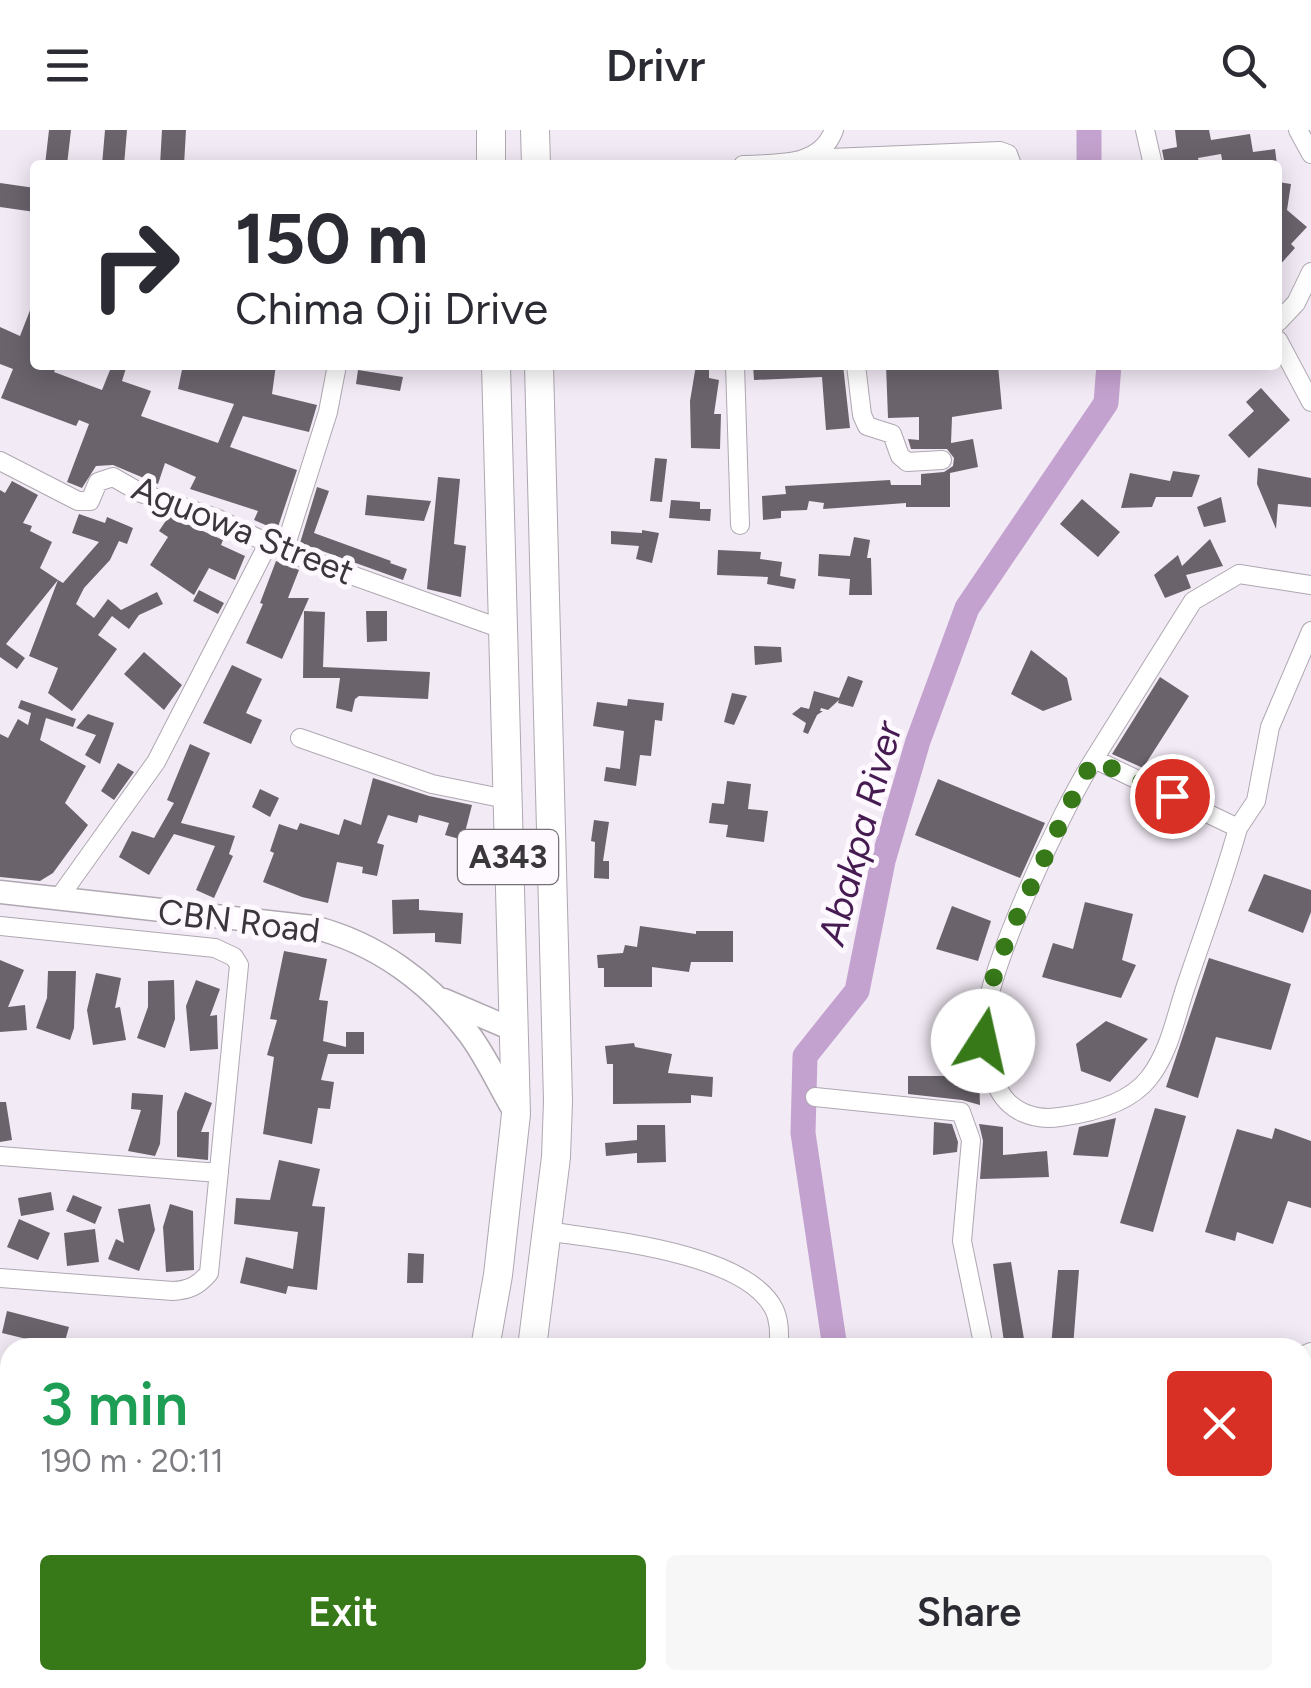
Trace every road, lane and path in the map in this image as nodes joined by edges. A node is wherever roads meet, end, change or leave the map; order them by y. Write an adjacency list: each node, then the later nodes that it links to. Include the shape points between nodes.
1 (490, 130): 8 (highway)
2 (536, 130): 9 (highway)
3 (834, 130): 10 (street, via 826,147)
4 (1145, 130): 11 (street)
5 (1298, 130): 6 (street)
6 (1311, 154)
7 (1010, 159): 10 (street, via 1000,151)
8 (491, 160)
9 (536, 160)
10 (806, 160)
11 (1152, 160)
12 (1311, 272): 13 (street)
13 (1282, 318)
14 (1282, 348): 20 (street)
15 (337, 370): 24 (street, via 328,412)
16 (496, 370): 26 (highway, A343)
17 (540, 370): 41 (highway, A343, via 558,1101)
18 (735, 370): 23 (street)
19 (857, 370): 22 (street, via 867,426 896,437 903,460)
20 (1311, 402)
21 (0, 460): 24 (street, Aguowa Street, via 90,502 98,482 113,476)
22 (942, 460)
23 (740, 525)
24 (276, 548): 26 (street, Aguowa Street); 33 (street, via 156,762)
25 (1311, 585): 29 (street, via 1239,574 1192,601)
26 (502, 629): 30 (highway, A343)
27 (1311, 631): 31 (street, via 1270,728 1256,800)
28 (300, 738): 30 (street, via 432,784)
29 (1094, 760): 31 (street); 31 (street, via 1020,912 985,1020 983,1041 998,1086 1008,1104 1025,1114 1056,1118 1106,1106 1146,1082 1162,1058)
30 (506, 799): 36 (highway, A343)
31 (1238, 828)
32 (0, 892): 33 (main road, CBN Road)
33 (58, 899): 35 (main road, CBN Road, via 342,934)
34 (0, 926): 40 (street, via 214,948 234,957 239,965)
35 (437, 997): 36 (main road); 38 (main road, CBN Road, via 470,1036)
36 (514, 1030): 38 (highway, A343)
37 (815, 1097): 46 (street, via 961,1112 971,1140 962,1242)
38 (516, 1114): 43 (highway, A343)
39 (0, 1156): 40 (street)
40 (219, 1172): 42 (street, via 208,1273 188,1290)
41 (546, 1232): 44 (highway, A343); 45 (street, via 730,1270 774,1309)
42 (0, 1278)
43 (487, 1338)
44 (533, 1338)
45 (778, 1338)
46 (982, 1338)

